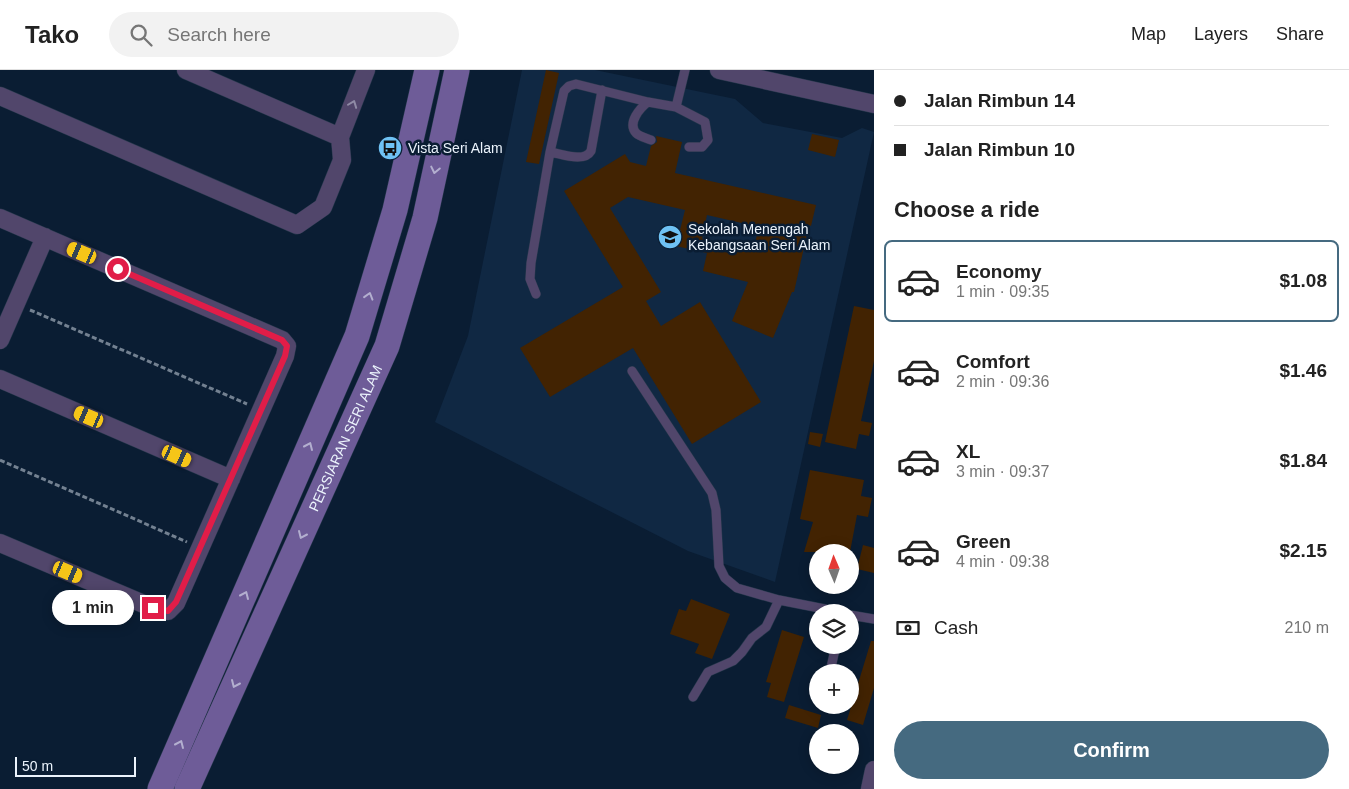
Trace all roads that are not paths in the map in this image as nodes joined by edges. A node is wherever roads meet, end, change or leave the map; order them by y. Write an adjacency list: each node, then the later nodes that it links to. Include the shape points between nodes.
1 (186, 70): 12 (street)
2 (366, 70): 12 (street, one-way to 2)
3 (427, 70): 30 (main road, one-way to 3, via 357,336 395,210)
4 (686, 70): 11 (lane)
5 (718, 70): 10 (street)
6 (458, 76): 31 (main road, PERSIARAN SERI ALAM, one-way to 31, via 424,218 387,346)
7 (602, 90): 9 (lane); 15 (lane, via 576,84 564,90); 15 (lane, via 589,155 582,158)
8 (0, 96): 12 (street, via 297,225 323,207 342,160)
9 (648, 102): 11 (lane); 13 (lane, via 640,108 633,128 637,134)
10 (874, 104)
11 (676, 107): 14 (lane, via 705,122 708,140 702,147)
12 (340, 137)
13 (651, 140)
14 (689, 147)
15 (550, 152): 18 (lane, via 531,263 530,279)
16 (0, 218): 17 (street)
17 (45, 237): 19 (street); 22 (street, via 282,340 287,346)
18 (536, 294)
19 (0, 340)
20 (632, 371): 24 (lane, via 712,493 719,566 725,578 737,588)
21 (0, 379): 22 (street)
22 (231, 479): 23 (street, via 176,602 168,611 153,608)
23 (0, 543)
24 (779, 600): 25 (lane); 28 (lane, via 766,627 733,661 708,672)
25 (809, 606)
26 (859, 616): 27 (lane)
27 (874, 619)
28 (693, 697)
29 (874, 770): 32 (street)
30 (160, 789)
31 (187, 789)
32 (870, 789)

